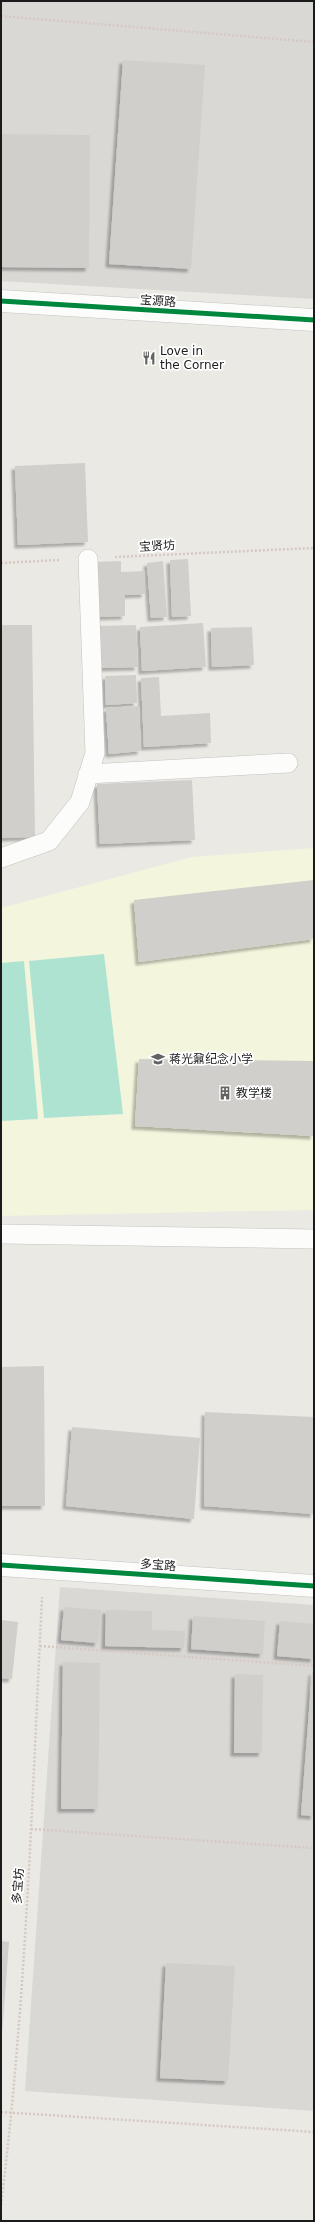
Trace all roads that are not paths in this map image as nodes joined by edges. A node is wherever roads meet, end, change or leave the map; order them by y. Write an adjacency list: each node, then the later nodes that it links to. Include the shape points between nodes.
1 (1, 301): 2 (street, 宝源路)
2 (314, 320)
3 (88, 559): 5 (lane, via 95,753)
4 (288, 763): 5 (lane)
5 (88, 774): 6 (lane, via 80,802 49,841)
6 (1, 858)
7 (1, 1234): 8 (lane)
8 (314, 1239)
9 (1, 1565): 10 (street, 多宝路)
10 (314, 1586)

